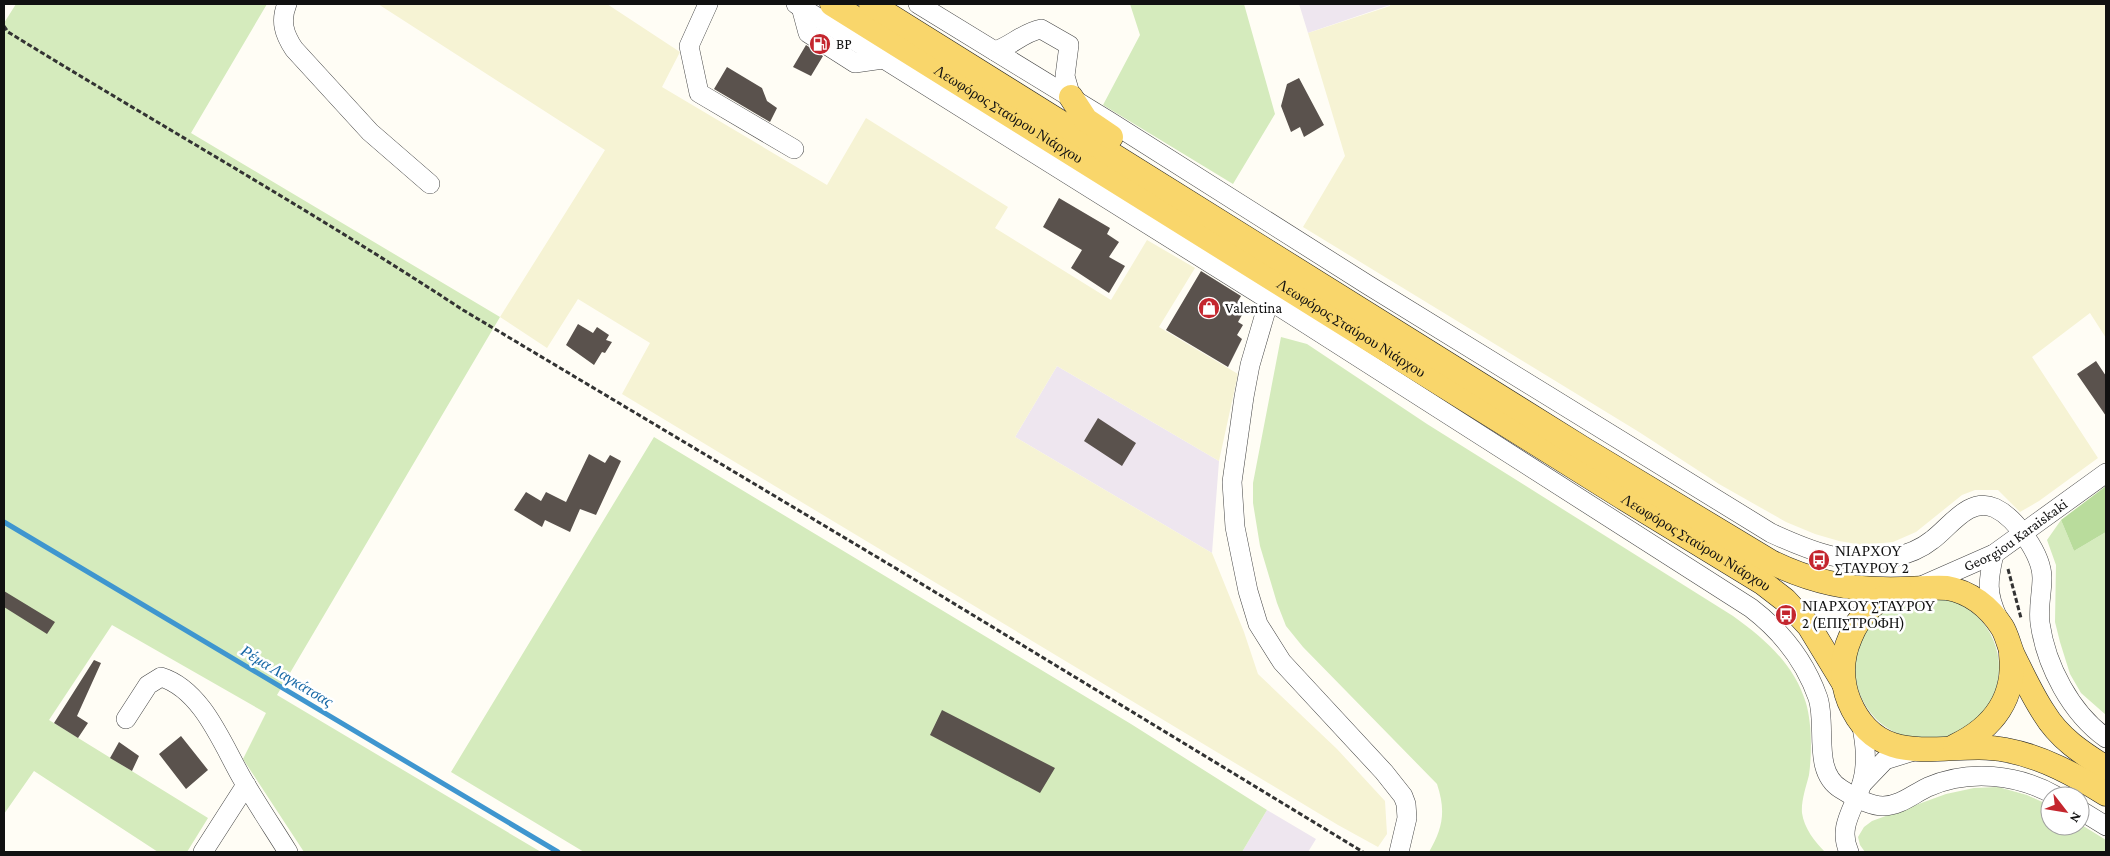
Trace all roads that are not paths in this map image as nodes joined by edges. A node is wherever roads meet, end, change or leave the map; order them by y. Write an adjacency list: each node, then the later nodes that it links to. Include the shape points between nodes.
1 (287, 4): 10 (street, via 283,29 294,49 370,132)
2 (708, 4): 9 (street, via 689,46 700,93)
3 (832, 4): 18 (main road, Λεωφόρος Σταύρου Νιάρχου, via 1762,583 1785,600 1809,626)
4 (871, 4): 11 (main road, Λεωφόρος Σταύρου Νιάρχου)
5 (798, 6): 12 (street)
6 (924, 6): 7 (street)
7 (995, 51): 8 (street); 8 (street, via 1041,28 1069,45 1065,76)
8 (1070, 98): 11 (main road, via 1086,120 1155,168); 14 (street, via 1376,290 1790,542 1852,560 1890,558 1925,545 1966,511 1984,506 2003,512)
9 (794, 150)
10 (430, 184)
11 (1181, 198): 16 (main road, Λεωφόρος Σταύρου Νιάρχου, via 1770,562 1831,584 1880,590)
12 (1269, 300): 27 (street, via 1763,617 1793,650 1813,685 1821,711 1824,766 1828,777 1840,789); 33 (street, via 1248,373 1232,482 1235,527 1248,591 1258,624 1282,662 1403,796 1407,818)
13 (2106, 473): 14 (street, Georgiou Karaiskaki)
14 (2022, 534): 15 (street, Georgiou Karaiskaki); 21 (street, via 2035,551 2042,571 2040,623 2058,679 2083,716)
15 (1994, 554): 16 (street, Georgiou Karaiskaki); 17 (street, via 1988,589)
16 (1914, 588): 17 (main road, Λεωφόρος Σταύρου Νιάρχου, via 1947,588 1966,594 1982,605); 18 (main road, Λεωφόρος Σταύρου Νιάρχου, via 1879,600 1862,616 1847,647)
17 (2006, 637): 22 (main road, Λεωφόρος Σταύρου Νιάρχου, via 2011,676 1999,710 1982,731); 24 (main road, Λεωφόρος Σταύρου Νιάρχου, via 2028,686 2056,730 2075,748)
18 (1843, 682): 20 (main road, Λεωφόρος Σταύρου Νιάρχου, via 1851,706)
19 (126, 719): 25 (street, via 148,686 161,677 169,680 190,695 205,714)
20 (1861, 722): 23 (main road, Λεωφόρος Σταύρου Νιάρχου, via 1887,742); 27 (street, via 1865,751)
21 (2106, 738)
22 (1952, 747): 23 (main road, Λεωφόρος Σταύρου Νιάρχου); 28 (main road, Λεωφόρος Σταύρου Νιάρχου, via 1987,746 2023,754 2056,766)
23 (1917, 750): 27 (street, via 1885,760)
24 (2106, 768)
25 (246, 785): 31 (street); 32 (street)
26 (2040, 789): 27 (street, via 2026,782 1987,776 1949,780 1887,806 1871,804)
27 (1859, 790): 34 (street, via 1844,831)
28 (2106, 794)
29 (2090, 816): 30 (street)
30 (2106, 826)
31 (203, 852)
32 (288, 852)
33 (1399, 852)
34 (1849, 852)

